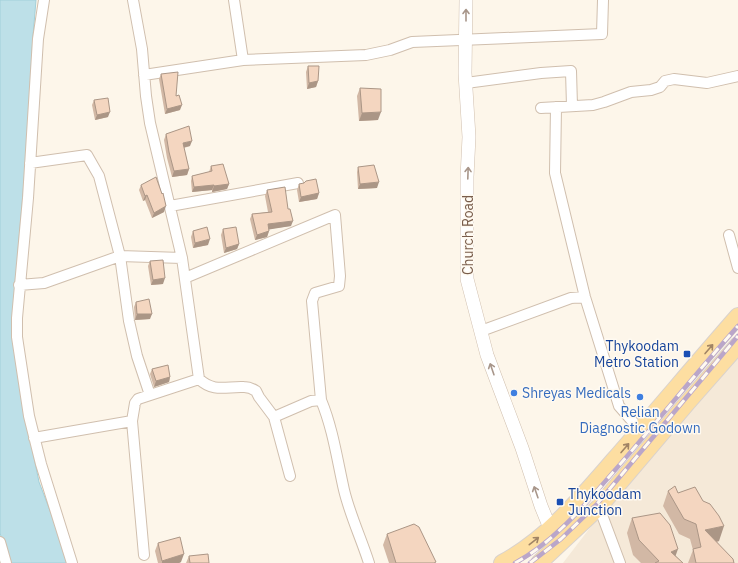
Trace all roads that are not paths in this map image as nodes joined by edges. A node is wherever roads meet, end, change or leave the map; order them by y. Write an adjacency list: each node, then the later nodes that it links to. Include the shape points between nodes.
1 (44, 0): 14 (street, via 38,39)
2 (133, 0): 8 (street)
3 (234, 0): 7 (street)
4 (466, 0): 6 (street, Church Road, one-way to 4)
5 (603, 0): 6 (street, via 602,34)
6 (466, 39): 7 (street, via 412,42 366,55); 10 (street, Church Road)
7 (243, 60): 8 (street)
8 (144, 75): 16 (street, via 150,123)
9 (738, 76): 11 (street, via 707,83 674,79 651,90 631,92 593,105)
10 (466, 83): 11 (street, via 541,72 571,71); 25 (street, Church Road, one-way to 10, via 467,279 469,137)
11 (572, 106): 12 (street)
12 (556, 107): 13 (street); 23 (street, via 555,173)
13 (541, 108)
14 (30, 163): 18 (street, via 87,155 99,176); 22 (street)
15 (298, 183): 16 (street)
16 (170, 206): 19 (street)
17 (729, 235): 20 (street)
18 (120, 256): 19 (street); 22 (street, via 44,283); 28 (street, via 129,322)
19 (182, 258): 21 (street)
20 (738, 268)
21 (185, 278): 27 (street); 29 (street, via 335,215 339,286 314,293 312,301)
22 (19, 285): 33 (street, via 17,337)
23 (585, 297): 25 (street, via 571,298); 32 (street, via 619,406)
24 (738, 316): 32 (main road, one-way to 24)
25 (481, 331): 36 (street, Church Road, one-way to 25)
26 (738, 345): 35 (main road)
27 (199, 379): 28 (street); 30 (street, via 206,385 226,389 246,387 256,391)
28 (150, 395): 31 (street, via 138,399 135,403)
29 (321, 400): 30 (street, via 311,401); 41 (street, via 351,515)
30 (274, 417): 34 (street)
31 (132, 421): 33 (street); 38 (street)
32 (640, 430): 36 (main road, one-way to 32, via 583,496)
33 (34, 438): 40 (street)
34 (290, 476)
35 (599, 507): 43 (main road); 44 (street)
36 (550, 528): 42 (main road, one-way to 36)
37 (0, 545): 39 (street)
38 (144, 555)
39 (6, 561)
40 (72, 563)
41 (369, 563)
42 (502, 563)
43 (539, 563)
44 (620, 563)

